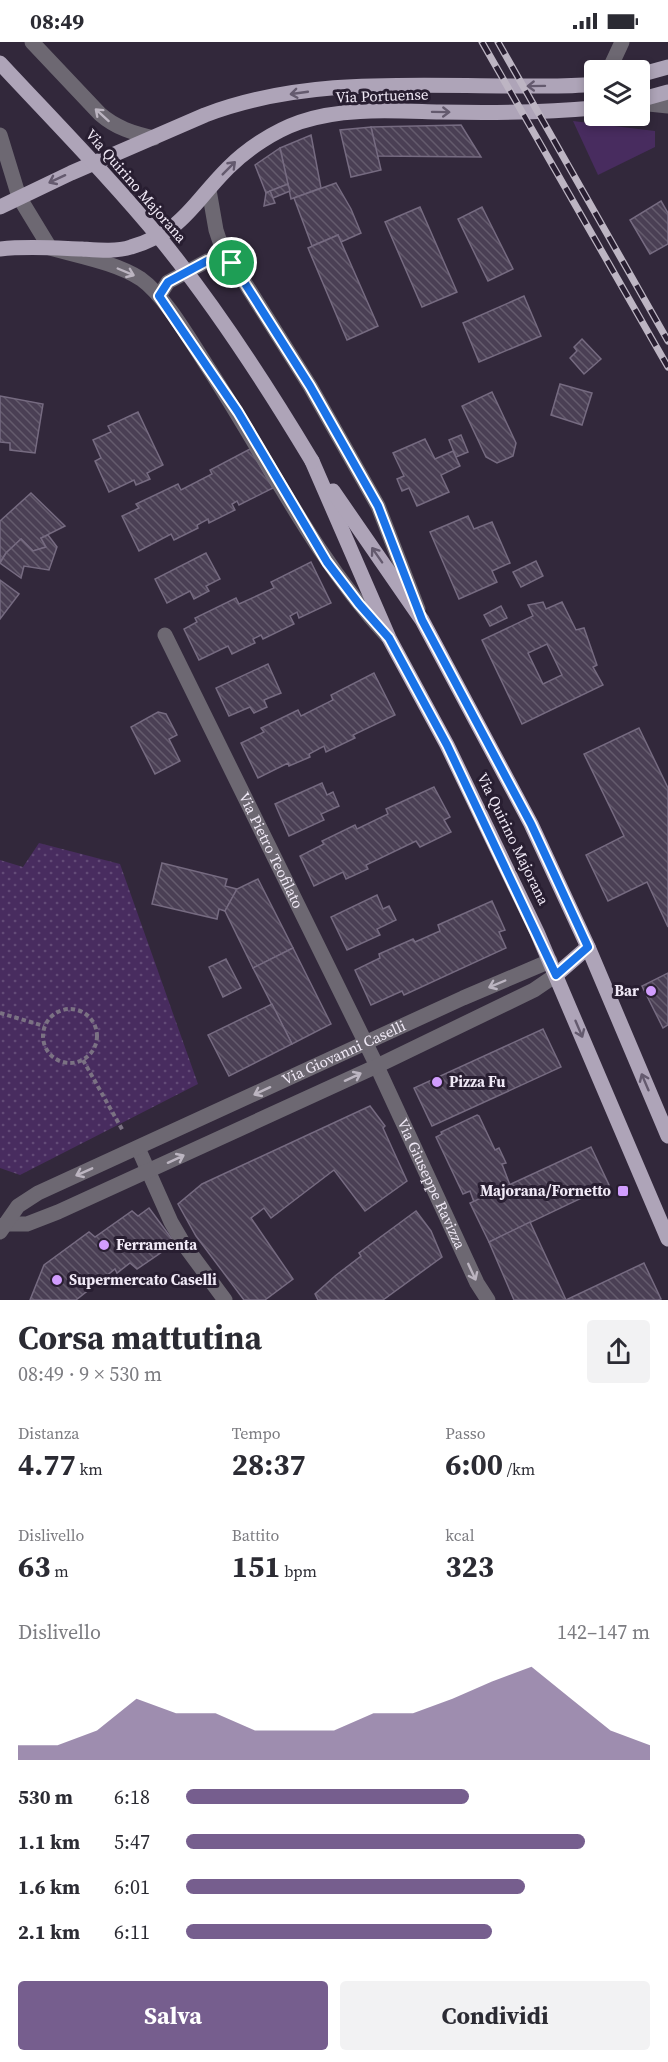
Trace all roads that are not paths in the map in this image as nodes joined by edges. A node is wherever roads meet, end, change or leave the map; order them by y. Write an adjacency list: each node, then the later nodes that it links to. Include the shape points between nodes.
1 (32, 42): 14 (street, Via Quirino Majorana, one-way to 1, via 127,131 99,114)
2 (622, 42): 3 (street)
3 (614, 60)
4 (0, 63): 22 (main road, Via Quirino Majorana, bridge, via 118,189 172,254 246,354)
5 (668, 67): 6 (main road)
6 (650, 72)
7 (584, 84): 14 (main road, Via Portuense, one-way to 14, via 381,85 314,91 226,107)
8 (668, 92): 9 (main road)
9 (650, 98)
10 (650, 104): 11 (street)
11 (668, 106)
12 (584, 109): 15 (main road, Via Portuense, one-way to 12, via 237,160 264,141 317,118 357,113 524,113)
13 (0, 135): 16 (street)
14 (154, 138): 16 (main road, Via Portuense, one-way to 16)
15 (209, 190): 18 (main road, Via Portuense, via 176,226 137,245 114,250); 20 (street, Via Quirino Majorana, via 216,230)
16 (19, 197): 17 (main road, Via Portuense); 18 (street)
17 (0, 207)
18 (50, 248): 19 (main road, Via Portuense); 21 (street, one-way to 21, via 126,271)
19 (0, 249)
20 (232, 263): 21 (street, via 207,261 168,282); 23 (street, Via Quirino Majorana, via 310,386 378,506)
21 (159, 296): 25 (street, via 238,412 327,562)
22 (312, 461): 23 (main road, Via Quirino Majorana, one-way to 22); 25 (main road, Via Quirino Majorana)
23 (422, 620): 26 (main road, Via Quirino Majorana, via 531,824)
24 (165, 635): 28 (street, Via Pietro Teofilato)
25 (389, 638): 27 (main road, Via Quirino Majorana, via 447,745)
26 (588, 947): 27 (main road); 30 (main road, Via Quirino Majorana, one-way to 26)
27 (553, 968): 28 (street, Via Giovanni Caselli, one-way to 28); 29 (street, Via Giovanni Caselli, via 528,993); 33 (main road, Via Quirino Majorana, one-way to 33)
28 (365, 1043): 29 (street, Via Pietro Teofilato); 31 (street, Via Giovanni Caselli, one-way to 31)
29 (377, 1066): 32 (street, Via Giovanni Caselli, one-way to 29); 38 (street, Via Giuseppe Ravizza, one-way to 38)
30 (668, 1136)
31 (138, 1148): 32 (street); 35 (street, Via Giovanni Caselli, one-way to 35, via 38,1193 18,1206)
32 (149, 1171): 35 (street, Via Giovanni Caselli, via 38,1220); 37 (street, via 185,1246)
33 (656, 1212): 34 (main road); 36 (main road, Via Quirino Majorana)
34 (668, 1224)
35 (2, 1228)
36 (668, 1239)
37 (225, 1300)
38 (488, 1300)

